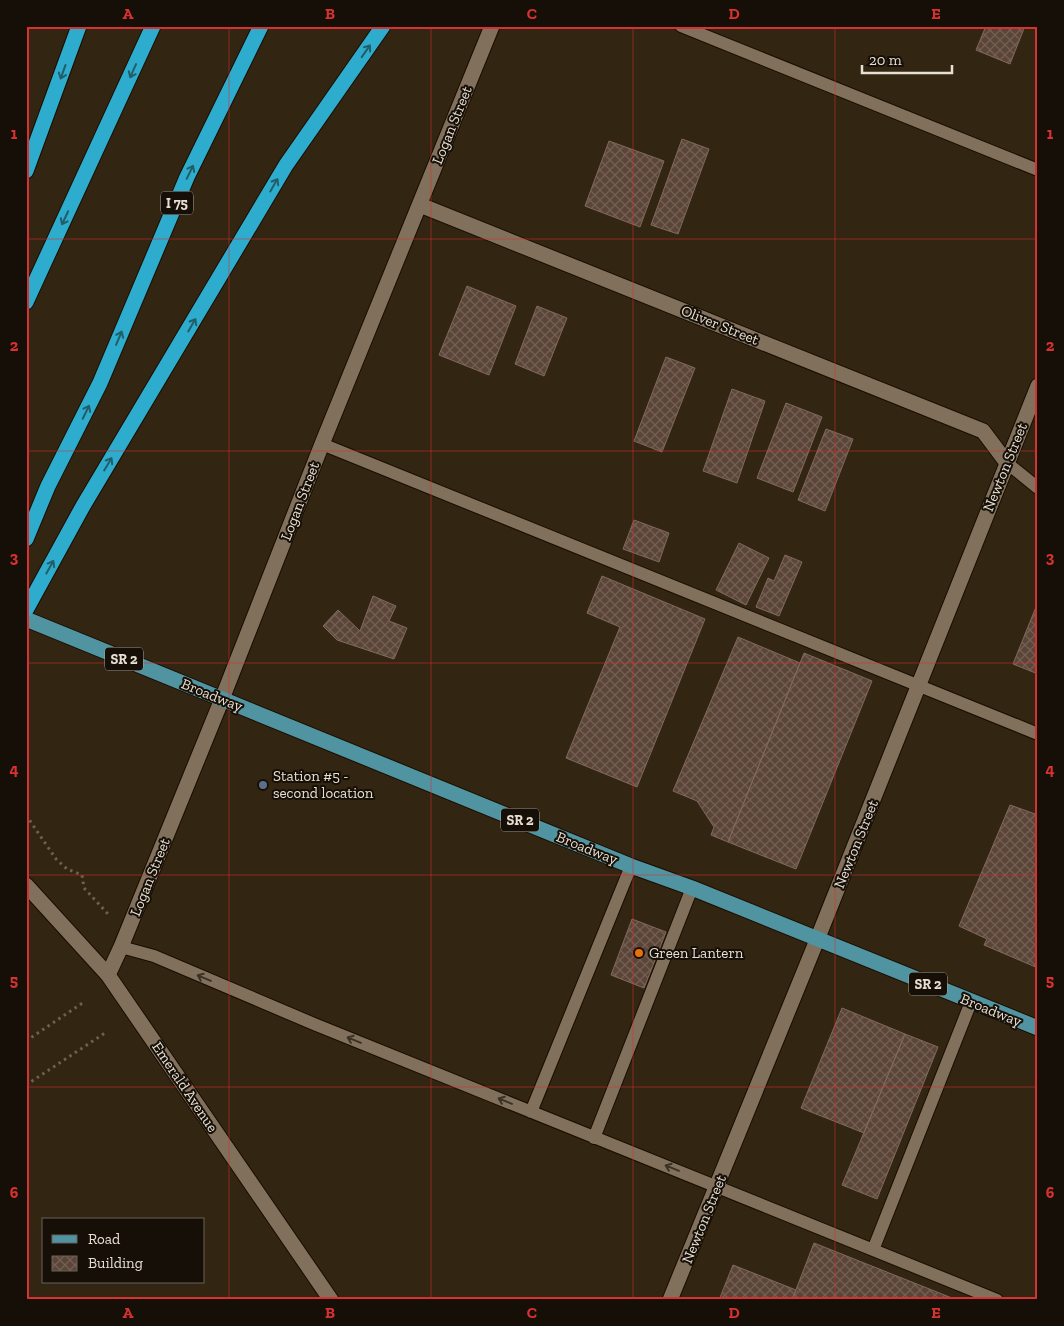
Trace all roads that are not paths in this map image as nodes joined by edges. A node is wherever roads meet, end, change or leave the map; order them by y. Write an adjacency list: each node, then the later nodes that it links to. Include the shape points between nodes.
1 (79, 26): 8 (highway, one-way to 8)
2 (153, 26): 10 (highway, one-way to 10)
3 (261, 26): 15 (highway, I 75, one-way to 3, via 48,486 100,383 187,177)
4 (383, 26): 16 (highway, one-way to 4, via 83,506 286,165)
5 (492, 26): 9 (street, Logan Street)
6 (681, 26): 7 (lane)
7 (1038, 170)
8 (26, 171)
9 (420, 205): 12 (street, Logan Street); 13 (street, Oliver Street, via 983,431)
10 (26, 302)
11 (1038, 386): 13 (street, Newton Street)
12 (322, 444): 18 (lane); 19 (street, Logan Street)
13 (1006, 463): 14 (lane); 18 (street, Newton Street)
14 (1038, 488)
15 (26, 539)
16 (26, 610)
17 (26, 619): 19 (main road, Broadway / SR 2)
18 (918, 686): 20 (lane); 25 (street, Newton Street)
19 (222, 699): 21 (main road, Broadway / SR 2); 24 (street, Logan Street)
20 (1038, 734)
21 (631, 866): 23 (main road, Broadway / SR 2); 29 (lane)
22 (26, 885): 26 (street, Emerald Avenue)
23 (692, 888): 25 (main road, Broadway / SR 2); 30 (lane)
24 (124, 940): 26 (street, Logan Street); 29 (lane, one-way to 24, via 298,1018)
25 (817, 940): 27 (main road, Broadway / SR 2); 31 (street, Newton Street)
26 (108, 975): 33 (street, Emerald Avenue)
27 (971, 1002): 28 (main road, Broadway / SR 2); 32 (lane)
28 (1038, 1028)
29 (531, 1112): 30 (lane)
30 (594, 1138): 31 (lane, one-way to 30)
31 (717, 1187): 32 (lane); 34 (street, Newton Street)
32 (873, 1250): 35 (lane)
33 (331, 1300)
34 (670, 1300)
35 (997, 1300)

